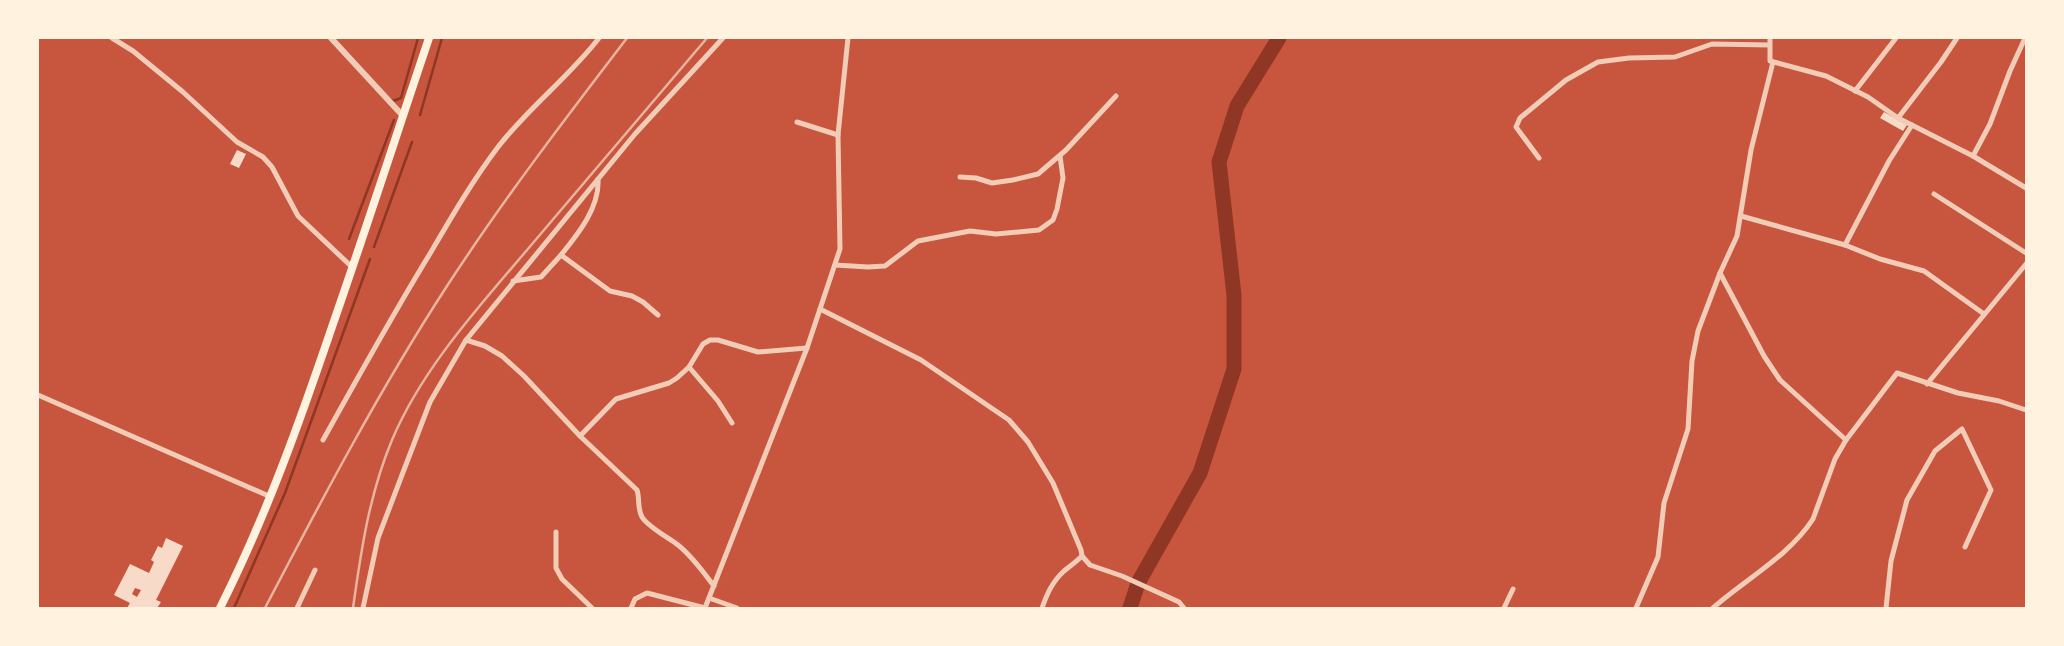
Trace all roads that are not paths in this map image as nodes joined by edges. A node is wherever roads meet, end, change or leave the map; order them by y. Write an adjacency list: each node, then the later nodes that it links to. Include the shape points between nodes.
1 (112, 38): 33 (street, via 183,92 236,142 264,157 298,216)
2 (331, 38): 15 (street)
3 (429, 38): 15 (main road)
4 (599, 38): 47 (street, via 583,59 524,117 472,184 374,346)
5 (723, 38): 24 (street)
6 (848, 38): 19 (street)
7 (1770, 38): 11 (street)
8 (1896, 38): 13 (street)
9 (1957, 38): 16 (street)
10 (2025, 38): 21 (street, via 1990,124)
11 (1769, 45): 12 (street, via 1769,58); 22 (street, via 1712,44 1675,57 1610,60 1587,67 1566,80 1517,122 1516,127)
12 (1773, 62): 13 (street, via 1826,76); 27 (street, via 1751,150)
13 (1855, 91): 16 (street)
14 (1116, 96): 20 (street)
15 (403, 116): 33 (main road)
16 (1898, 118): 18 (street)
17 (797, 122): 19 (street)
18 (1912, 125): 21 (street); 28 (street, via 1889,161)
19 (838, 135): 32 (street, via 840,249)
20 (1060, 156): 23 (street, via 1038,174 1013,180 992,183); 32 (street, via 1063,178 1058,209 1053,220 1039,230 996,234 970,231 918,242 885,266)
21 (1973, 156): 25 (street)
22 (1539, 158)
23 (960, 177)
24 (598, 179): 30 (street, via 591,210); 35 (street)
25 (2026, 188)
26 (1934, 194): 29 (street)
27 (1741, 216): 28 (street); 34 (street, via 1737,236)
28 (1845, 245): 37 (street, via 1924,271)
29 (2026, 253)
30 (561, 255): 35 (street, via 541,277); 38 (street, via 610,291 632,296)
31 (2026, 264): 37 (street)
32 (835, 265): 36 (street)
33 (352, 268): 49 (main road)
34 (1720, 273): 48 (street, via 1780,380); 67 (street, via 1693,353 1688,429 1664,503 1658,557)
35 (513, 282): 39 (street)
36 (820, 309): 40 (street); 52 (street, via 921,360 1009,420 1028,442 1053,483)
37 (1984, 314): 42 (street)
38 (658, 315)
39 (466, 340): 46 (street, via 496,351); 59 (street, via 430,402 378,538)
40 (807, 348): 41 (street, via 758,352 710,340 703,344); 54 (street)
41 (688, 367): 45 (street); 46 (street, via 669,383 616,399)
42 (1927, 384): 44 (street); 48 (street, via 1897,373)
43 (38, 395): 49 (street)
44 (2026, 410)
45 (732, 422)
46 (580, 436): 54 (street, via 637,490 643,519 680,547)
47 (323, 440)
48 (1846, 440): 68 (street, via 1835,459 1814,519 1805,531)
49 (271, 497): 57 (main road)
50 (556, 532): 60 (street, via 556,568 567,584)
51 (1965, 547): 69 (street, via 1991,490 1962,429 1935,451 1907,500 1892,554)
52 (1082, 556): 64 (street, via 1057,577); 65 (street, via 1090,565 1179,602)
53 (315, 570): 58 (street)
54 (714, 586): 56 (street)
55 (1512, 589): 66 (street)
56 (709, 598): 62 (street); 63 (street)
57 (220, 608)
58 (297, 608)
59 (363, 608)
60 (592, 608)
61 (631, 608): 62 (street, via 635,599 647,593)
62 (705, 608)
63 (737, 608)
64 (1042, 608)
65 (1184, 608)
66 (1504, 608)
67 (1636, 608)
68 (1713, 608)
69 (1886, 608)

